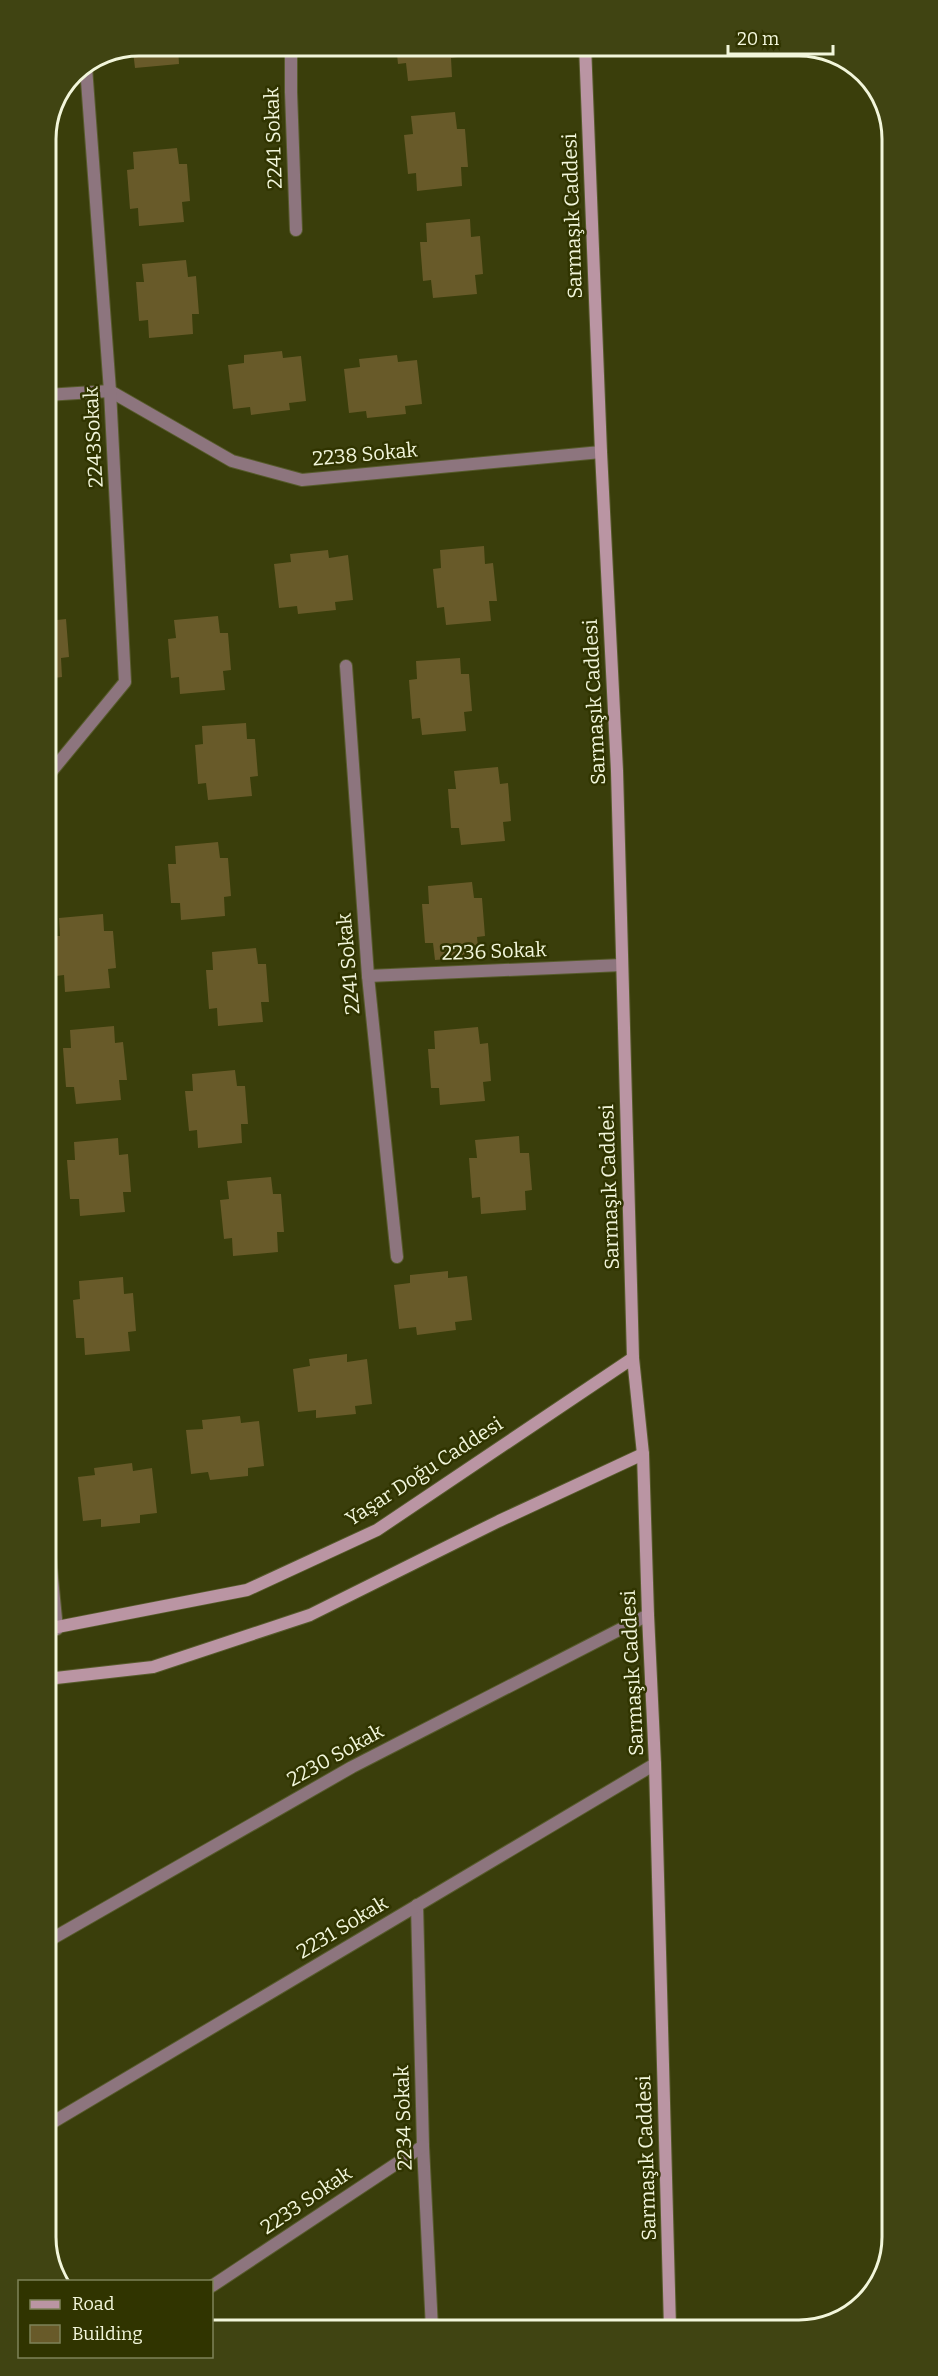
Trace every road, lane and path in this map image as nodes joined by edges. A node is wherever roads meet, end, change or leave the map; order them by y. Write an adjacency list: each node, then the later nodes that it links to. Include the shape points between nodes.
1 (291, 56): 4 (street, 2241 Sokak)
2 (585, 56): 7 (main road, Sarmaşık Caddesi)
3 (87, 74): 5 (street, 2243Sokak)
4 (296, 230)
5 (110, 391): 6 (street); 7 (street, 2238 Sokak, via 232,461 302,480); 9 (street, 2243Sokak, via 125,682)
6 (56, 394)
7 (601, 452): 10 (main road, Sarmaşık Caddesi)
8 (346, 666): 11 (street, 2241 Sokak)
9 (56, 766)
10 (622, 965): 11 (street, 2236 Sokak); 13 (main road, Sarmaşık Caddesi)
11 (368, 976): 12 (street, 2241 Sokak)
12 (397, 1257)
13 (633, 1358): 14 (main road, Sarmaşık Caddesi); 16 (main road, Yaşar Doğu Caddesi, via 377,1530 248,1590)
14 (643, 1454): 15 (main road, Sarmaşık Caddesi); 17 (main road, via 310,1615 153,1667)
15 (648, 1615): 18 (main road, Sarmaşık Caddesi); 20 (street, 2230 Sokak, via 352,1767)
16 (56, 1628)
17 (56, 1678)
18 (655, 1764): 19 (street, 2231 Sokak); 25 (main road, Sarmaşık Caddesi)
19 (417, 1905): 21 (street, 2231 Sokak); 22 (street, 2234 Sokak)
20 (56, 1936)
21 (56, 2120)
22 (423, 2146): 23 (street, 2233 Sokak); 24 (street, 2234 Sokak)
23 (213, 2285)
24 (432, 2320)
25 (670, 2320)

